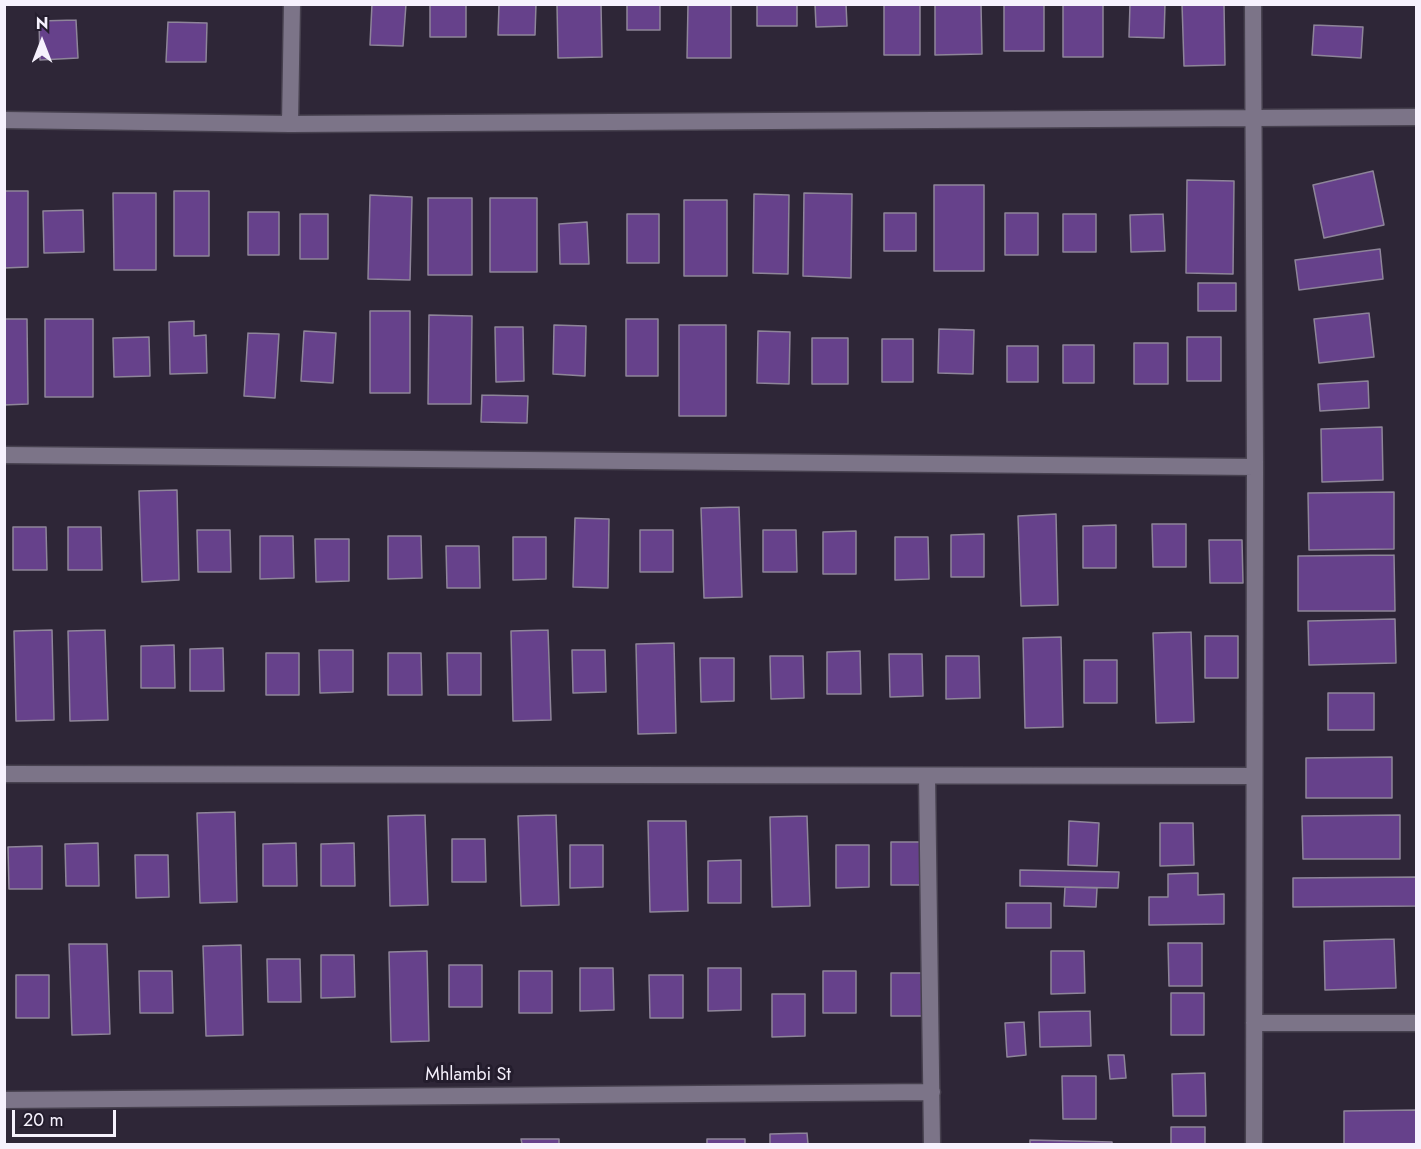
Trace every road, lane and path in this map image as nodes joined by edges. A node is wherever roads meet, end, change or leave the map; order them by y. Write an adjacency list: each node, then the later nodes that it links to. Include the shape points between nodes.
1 (292, 4): 6 (street)
2 (1253, 4): 4 (street)
3 (1416, 117): 4 (street)
4 (1253, 119): 6 (street); 8 (street)
5 (4, 120): 6 (street)
6 (290, 124)
7 (4, 455): 8 (street)
8 (1254, 467): 11 (street)
9 (4, 774): 10 (street)
10 (927, 776): 11 (street); 14 (street)
11 (1253, 776): 12 (street)
12 (1254, 1023): 13 (street); 17 (street)
13 (1416, 1023)
14 (932, 1092): 15 (street, Mhlambi St); 16 (street)
15 (4, 1100)
16 (932, 1144)
17 (1254, 1144)

